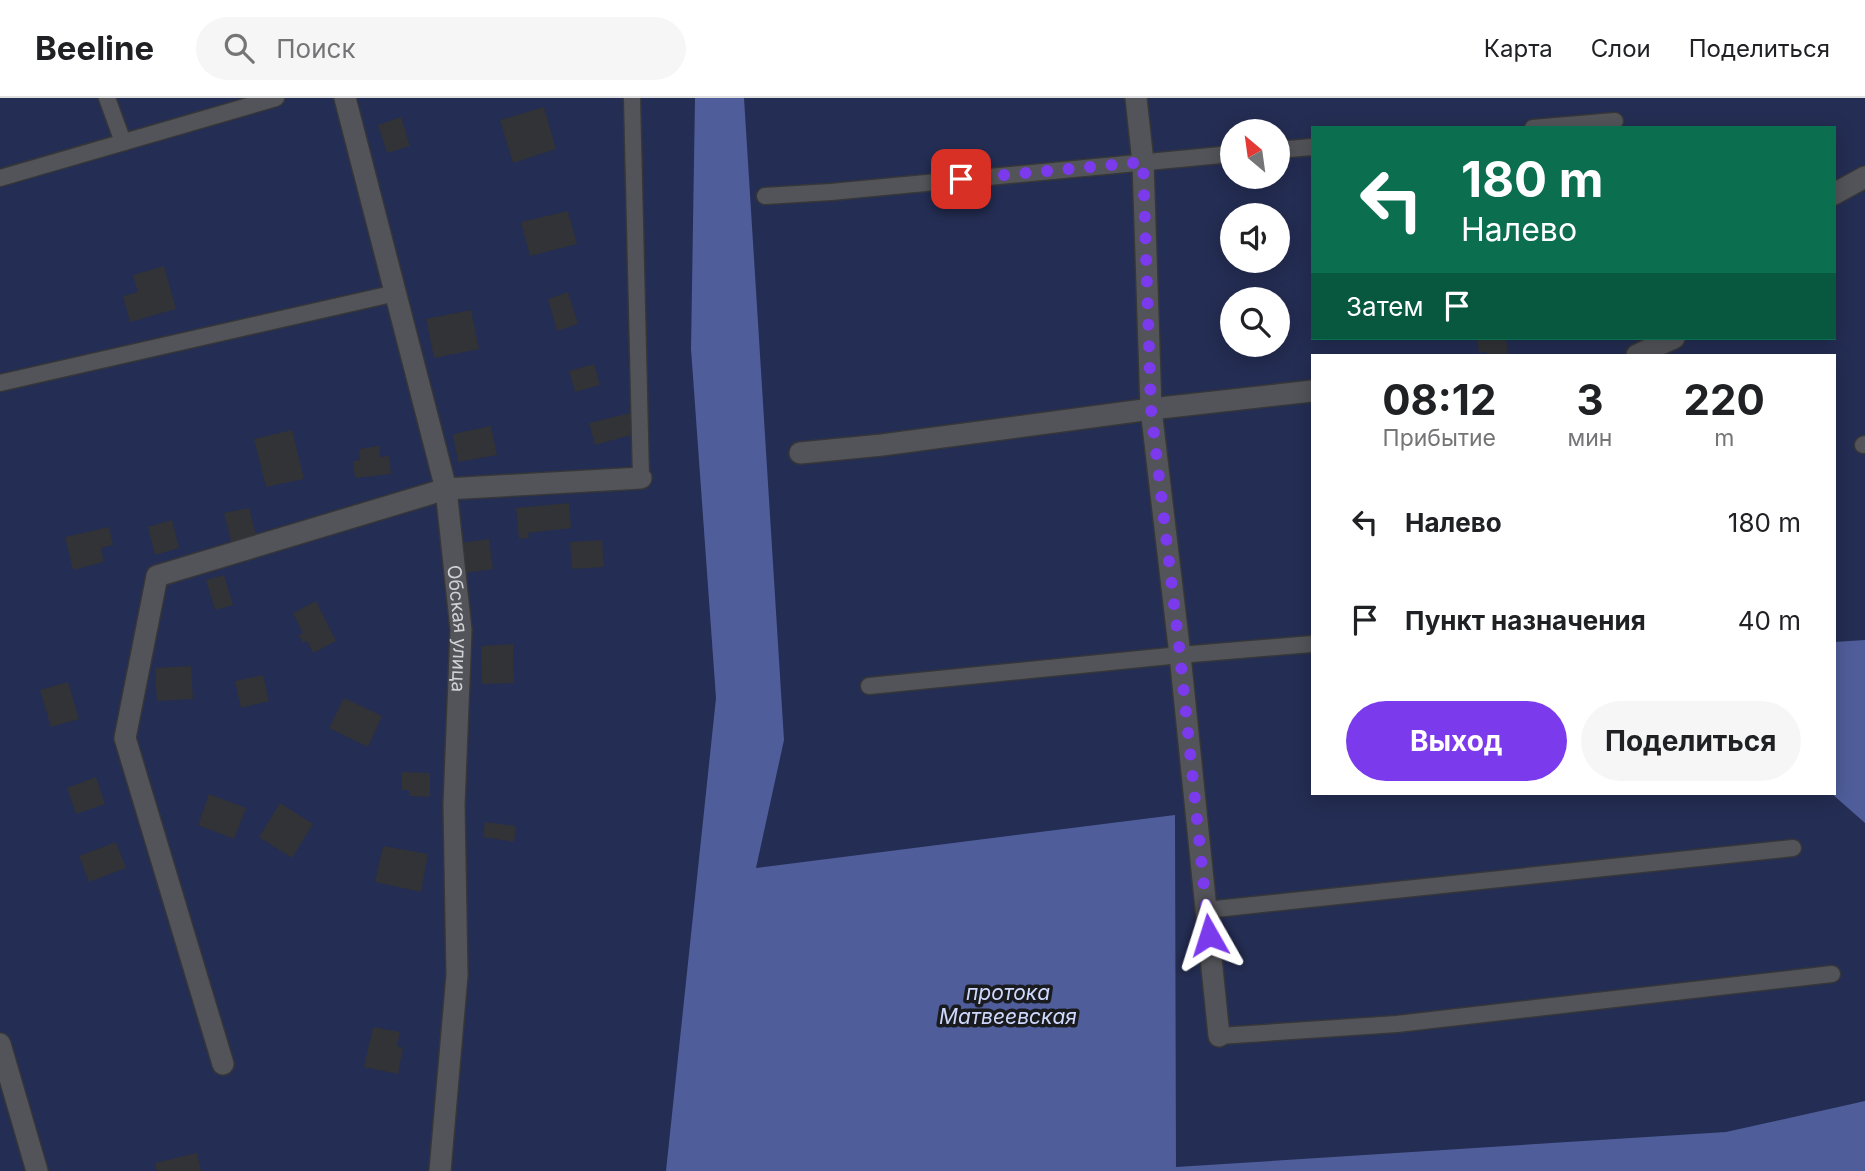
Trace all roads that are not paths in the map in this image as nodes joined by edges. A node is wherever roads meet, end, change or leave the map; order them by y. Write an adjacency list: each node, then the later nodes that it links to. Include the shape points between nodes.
1 (107, 98): 8 (lane)
2 (276, 98): 8 (lane)
3 (345, 98): 17 (street, Обская улица)
4 (632, 98): 24 (lane)
5 (1136, 98): 12 (street)
6 (1615, 121): 7 (lane)
7 (1556, 126)
8 (123, 142): 14 (lane)
9 (1311, 147): 10 (lane)
10 (1290, 149)
11 (1220, 155): 12 (lane)
12 (1143, 162): 16 (lane); 22 (street)
13 (1865, 177): 15 (street)
14 (0, 178)
15 (1836, 193)
16 (765, 196)
17 (396, 293): 20 (lane); 25 (street, Обская улица)
18 (1670, 340): 19 (street)
19 (1639, 354)
20 (0, 383)
21 (1311, 391): 22 (street)
22 (1151, 409): 23 (street); 27 (street)
23 (800, 453)
24 (641, 478): 25 (street)
25 (446, 489): 34 (street, via 157,576 125,738); 36 (street, Обская улица, via 461,630 454,805 457,975)
26 (1311, 644): 27 (lane)
27 (1180, 655): 28 (lane); 30 (street)
28 (869, 687)
29 (1793, 848): 30 (lane)
30 (1206, 910): 32 (street)
31 (1832, 974): 32 (lane, via 1397,1024)
32 (1219, 1036)
33 (0, 1044): 35 (street)
34 (223, 1064)
35 (37, 1171)
36 (440, 1171)

